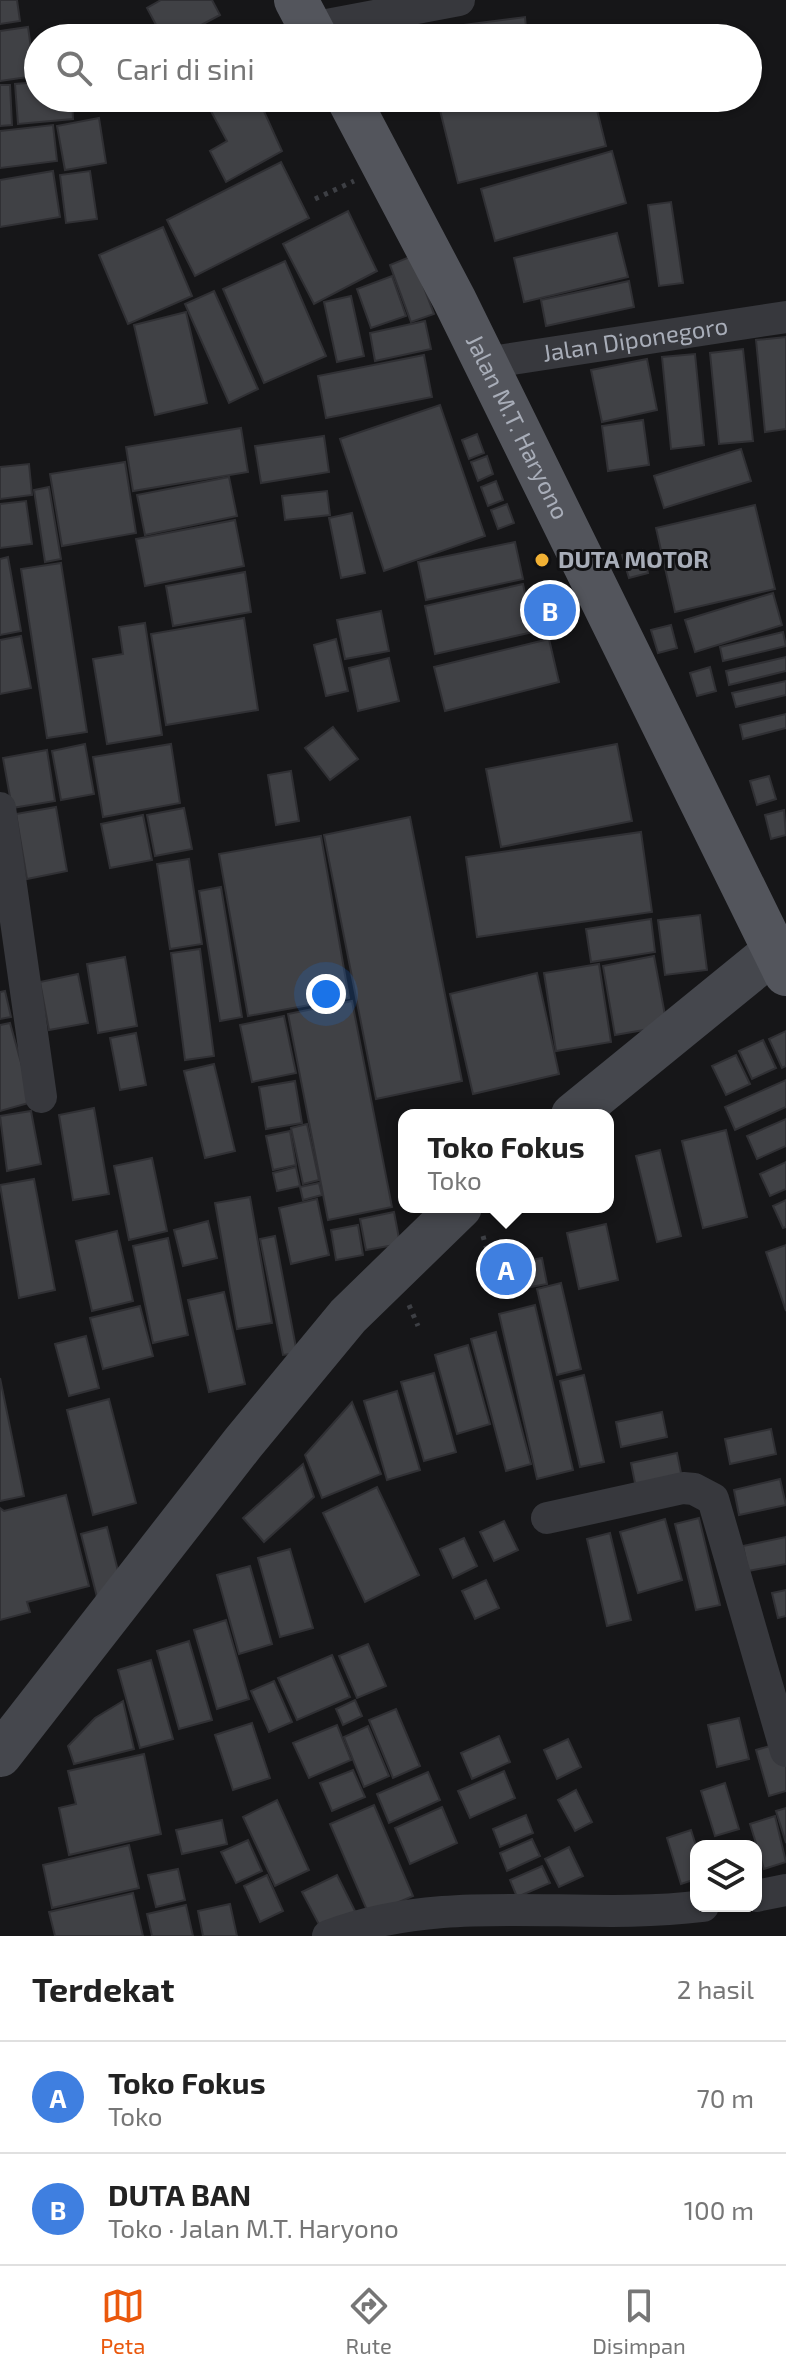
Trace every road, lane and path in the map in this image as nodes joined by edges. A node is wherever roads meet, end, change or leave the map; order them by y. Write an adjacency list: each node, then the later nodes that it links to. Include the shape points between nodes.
1 (459, 0): 2 (street)
2 (308, 22)
3 (355, 112): 5 (main road, Jalan M.T. Haryono)
4 (786, 317): 5 (street, Jalan Diponegoro)
5 (485, 363): 7 (main road, Jalan M.T. Haryono)
6 (0, 808): 8 (street)
7 (782, 956): 9 (street)
8 (41, 1097)
9 (581, 1109)
10 (471, 1220): 11 (path); 14 (street, via 348,1316)
11 (497, 1285)
12 (547, 1518): 13 (street, via 683,1488 713,1499)
13 (786, 1751)
14 (0, 1755)
15 (786, 1890): 16 (street)
16 (762, 1895)
17 (690, 1908): 18 (street)
18 (596, 1924): 19 (street, via 434,1910)
19 (328, 1936)

